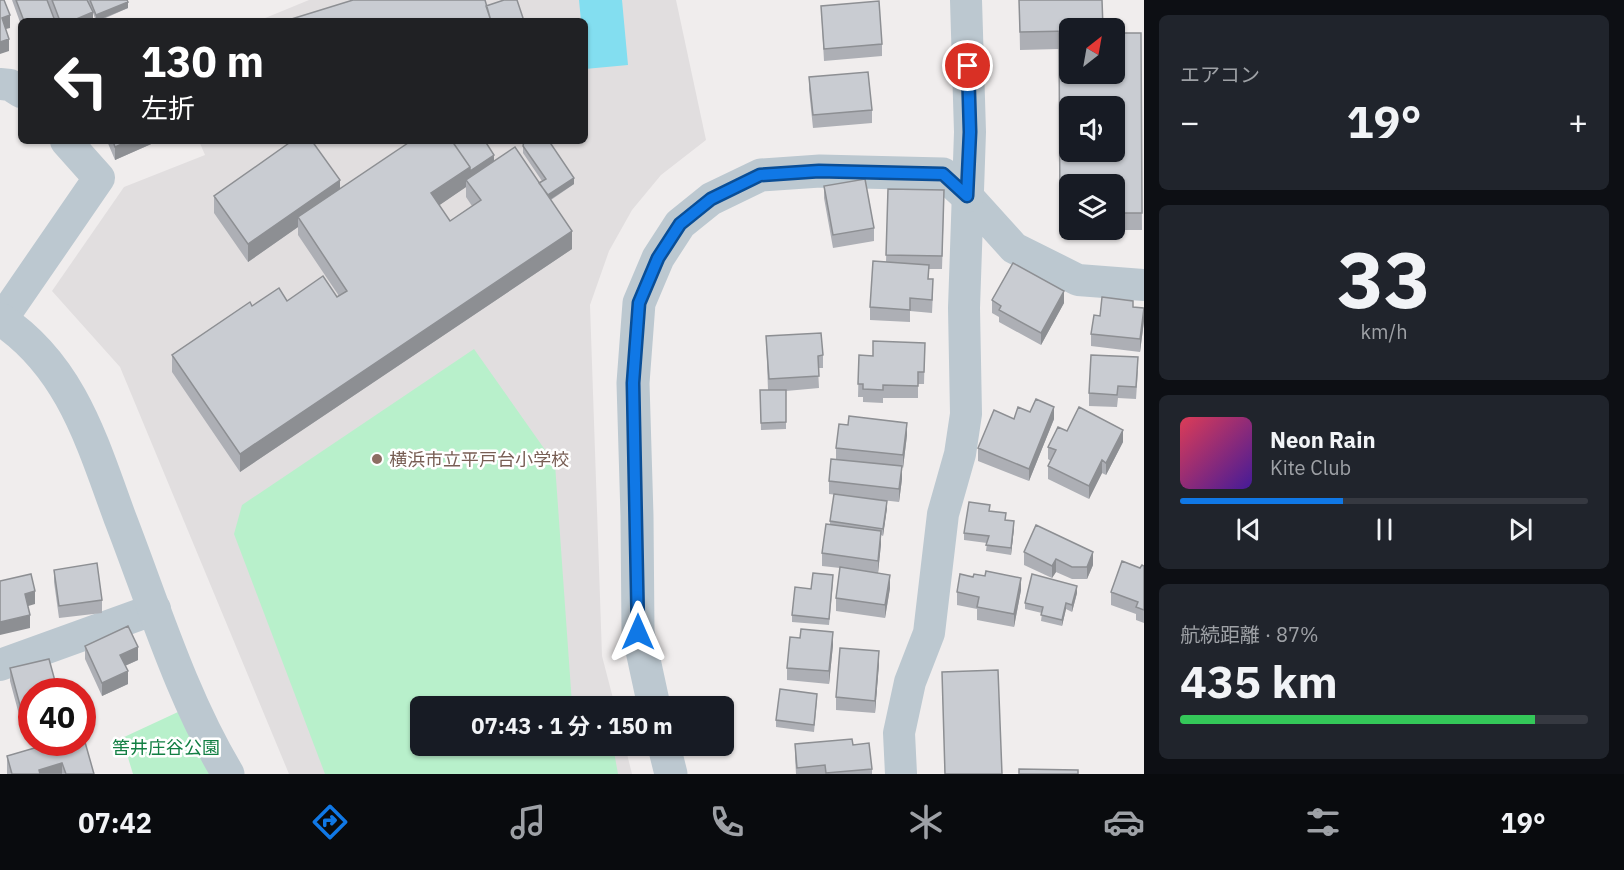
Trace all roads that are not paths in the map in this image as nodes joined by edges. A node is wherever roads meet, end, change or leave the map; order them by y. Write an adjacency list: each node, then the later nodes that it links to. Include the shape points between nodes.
1 (966, 0): 5 (street, via 970,132)
2 (0, 84): 3 (street)
3 (18, 90)
4 (69, 144): 7 (street, via 99,178)
5 (967, 196): 6 (street, via 1014,248 1078,280); 10 (street, via 943,174 819,171 760,175 711,199 680,224 658,258 639,303 633,383 638,632); 14 (street, via 966,414 960,454 943,514 929,633 910,682 899,733)
6 (1144, 285)
7 (1, 319): 8 (street, via 47,359 81,415)
8 (155, 609): 9 (street); 12 (street, via 186,688)
9 (0, 665)
10 (652, 696)
11 (666, 756): 13 (street)
12 (228, 774)
13 (671, 774)
14 (901, 774)

